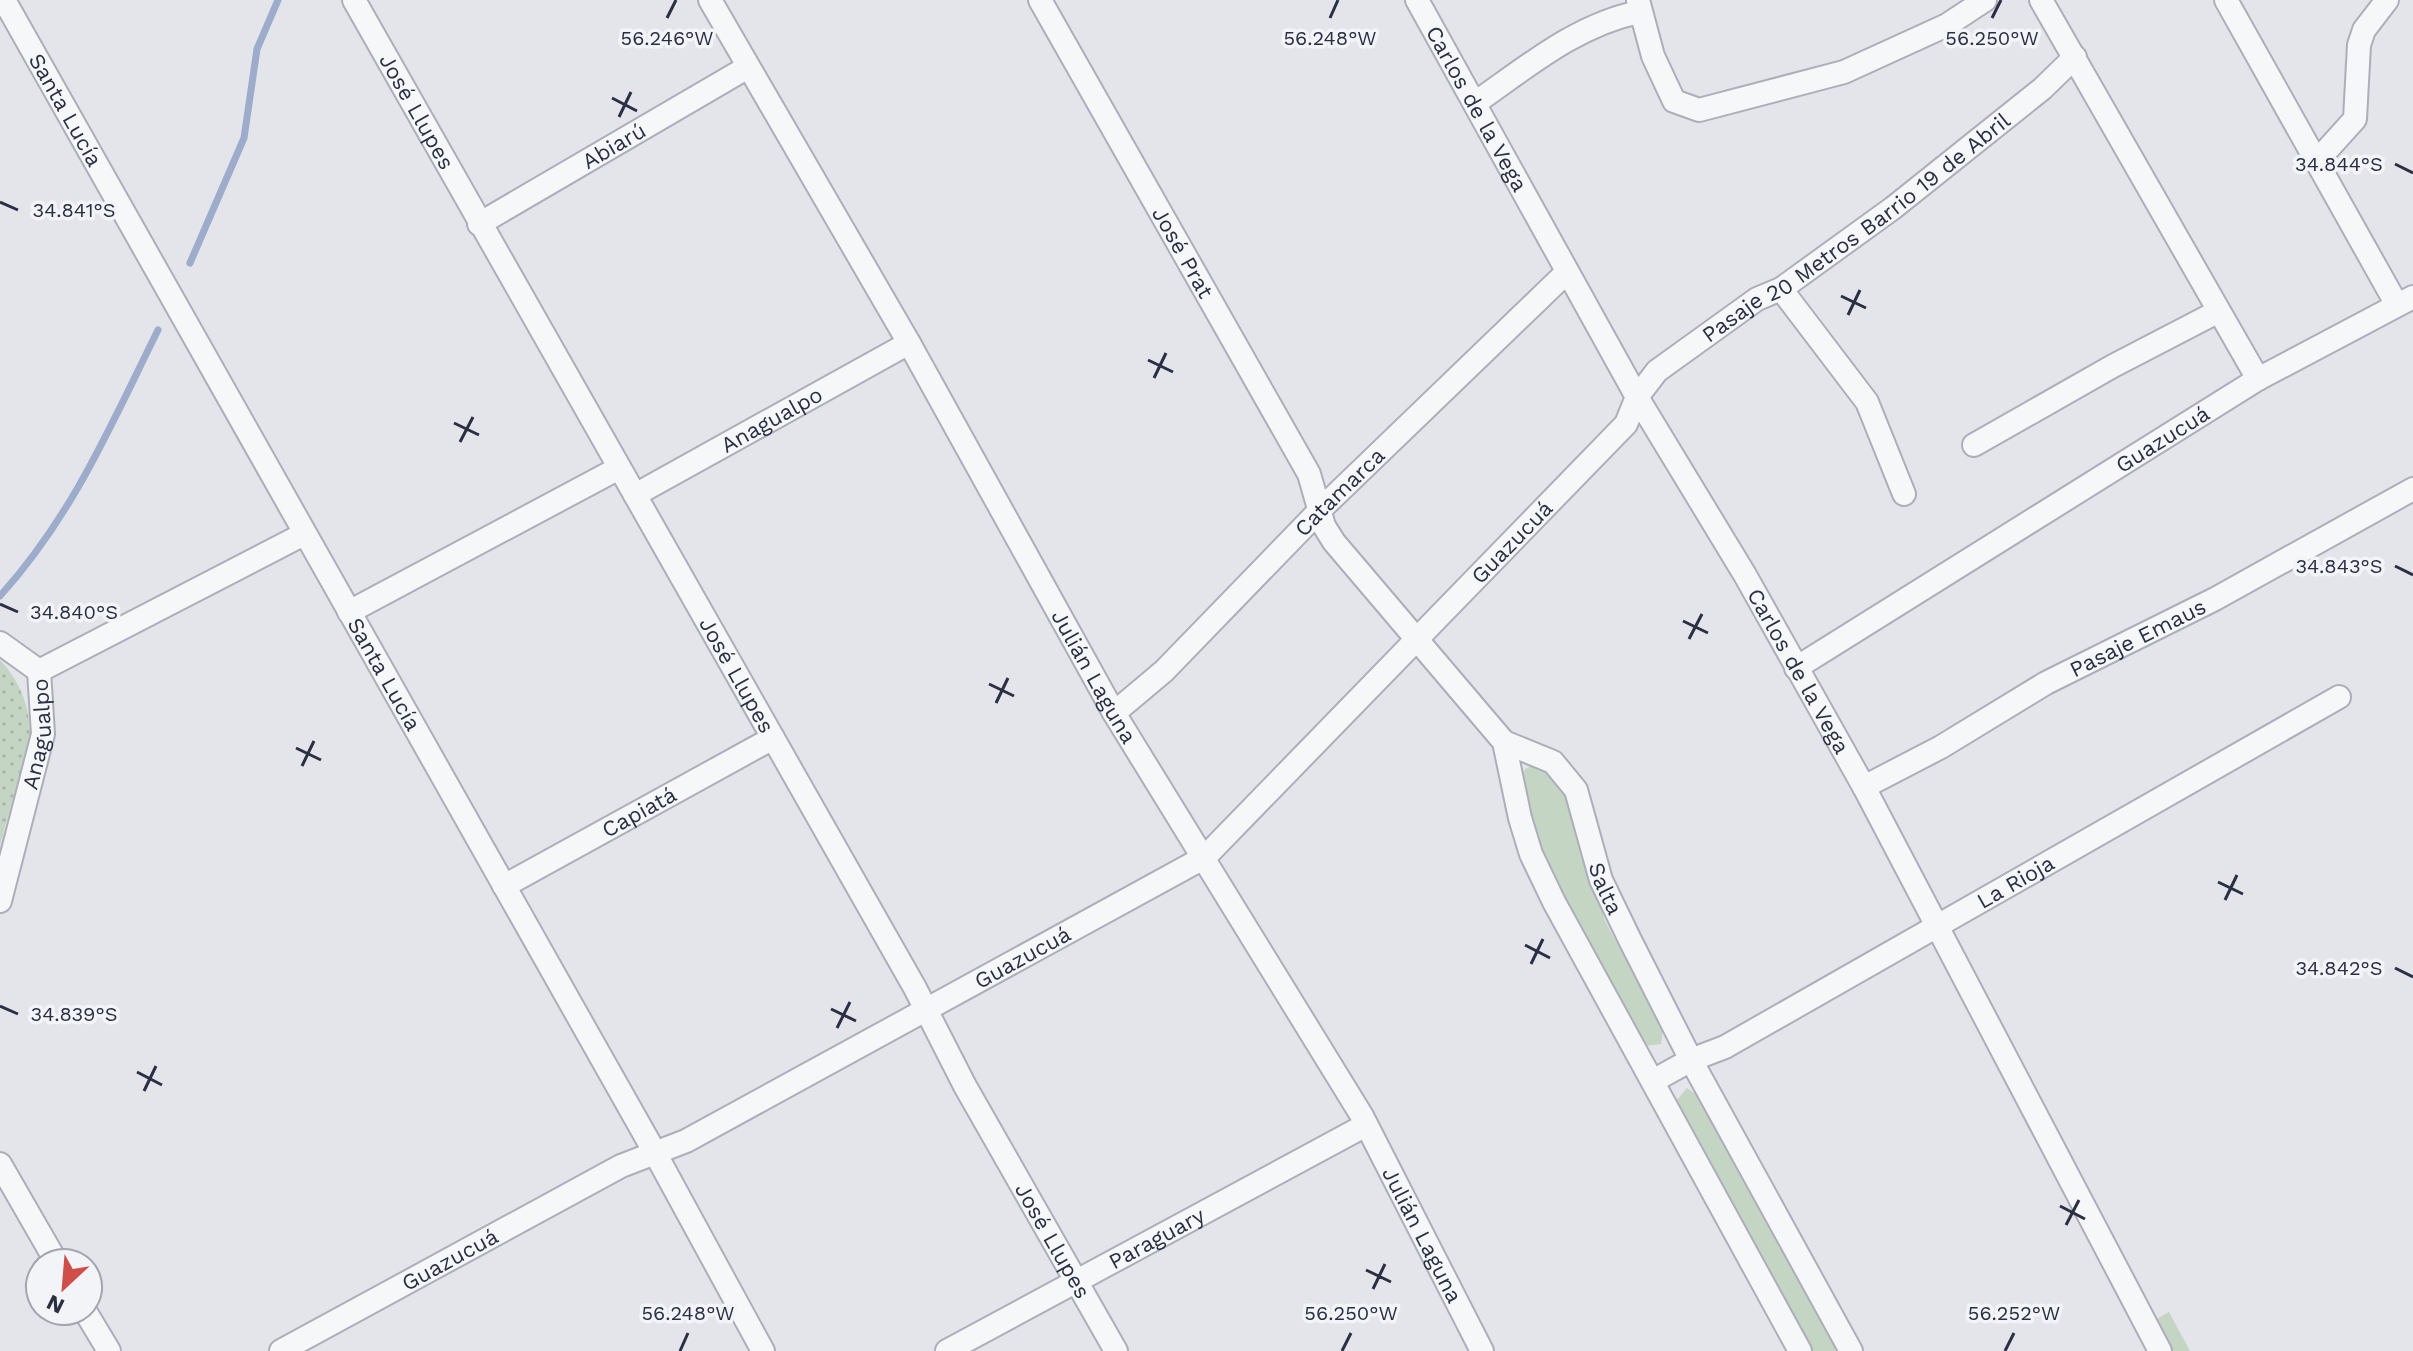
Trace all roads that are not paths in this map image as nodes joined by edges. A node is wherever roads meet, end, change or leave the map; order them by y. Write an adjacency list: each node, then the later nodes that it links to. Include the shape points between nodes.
1 (4, 0): 29 (street, Santa Lucía)
2 (354, 0): 15 (street, José Llupes)
3 (710, 0): 12 (street, Julián Laguna)
4 (1040, 0): 28 (street, José Prat, via 1309,474)
5 (1417, 0): 13 (street, Carlos de la Vega)
6 (1985, 0): 10 (street, via 1947,25 1844,72 1699,110 1674,101)
7 (2041, 0): 11 (street)
8 (2226, 0): 14 (street)
9 (2387, 0): 14 (street, via 2359,45 2355,119)
10 (1638, 6): 13 (street, via 1569,38)
11 (2075, 57): 17 (street, Pasaje 20 Metros Barrio 19 de Abril, via 1908,197); 19 (street)
12 (748, 67): 15 (street, Abiarú); 20 (street, Julián Laguna)
13 (1475, 103): 16 (street, Carlos de la Vega)
14 (2317, 161): 18 (street)
15 (479, 224): 24 (street, José Llupes)
16 (1567, 272): 22 (street, Carlos de la Vega); 28 (street, Catamarca)
17 (1781, 289): 22 (street, Pasaje 20 Metros Barrio 19 de Abril, via 1757,299 1657,371); 26 (street, via 1867,402)
18 (2405, 301): 21 (street, Guazucuá)
19 (2217, 312): 21 (street); 23 (street)
20 (909, 343): 27 (street, Anagualpo); 36 (street, Julián Laguna)
21 (2258, 379): 33 (street, Guazucuá)
22 (1637, 397): 31 (street, Guazucuá, via 1626,424); 33 (street, Carlos de la Vega)
23 (1974, 445)
24 (619, 468): 27 (street, José Llupes); 30 (street)
25 (2413, 489): 39 (street, Pasaje Emaus, via 2215,599 2046,683)
26 (1904, 494)
27 (635, 495): 37 (street, José Llupes)
28 (1321, 509): 31 (street, Salta, via 1334,542); 36 (street, Catamarca, via 1164,671)
29 (304, 534): 30 (street, Santa Lucía); 34 (street, Anagualpo)
30 (349, 612): 41 (street, Santa Lucía)
31 (1418, 640): 38 (street, Salta); 40 (street, Guazucuá)
32 (0, 643): 34 (street)
33 (1796, 668): 39 (street, Carlos de la Vega)
34 (39, 671): 42 (street, Anagualpo, via 43,734)
35 (2339, 697): 43 (street, La Rioja)
36 (1114, 713): 40 (street, Julián Laguna)
37 (773, 738): 41 (street, Capiatá); 44 (street, José Llupes)
38 (1504, 742): 45 (street, Salta, via 1553,762 1576,790 1601,880); 46 (street, Salta, via 1531,854)
39 (1864, 787): 43 (street, Carlos de la Vega)
40 (1205, 857): 44 (street, Guazucuá); 47 (street, Julián Laguna)
41 (504, 886): 48 (street, Santa Lucía)
42 (0, 901)
43 (1938, 928): 45 (street, La Rioja, via 1725,1047); 61 (street, Carlos de la Vega)
44 (925, 1009): 48 (street, Guazucuá, via 686,1141); 51 (street, José Llupes)
45 (1691, 1060): 46 (street); 60 (street, Salta)
46 (1653, 1081): 59 (street, Salta)
47 (1366, 1125): 51 (street, Paraguary); 58 (street, Julián Laguna)
48 (654, 1151): 54 (street, Guazucuá); 55 (street, Santa Lucía)
49 (0, 1164): 50 (street)
50 (48, 1247)
51 (1076, 1279): 56 (street, Paraguary); 57 (street, José Llupes)
52 (95, 1327): 53 (street)
53 (109, 1351)
54 (281, 1351)
55 (763, 1351)
56 (947, 1351)
57 (1116, 1351)
58 (1482, 1351)
59 (1800, 1351)
60 (1851, 1351)
61 (2160, 1351)

